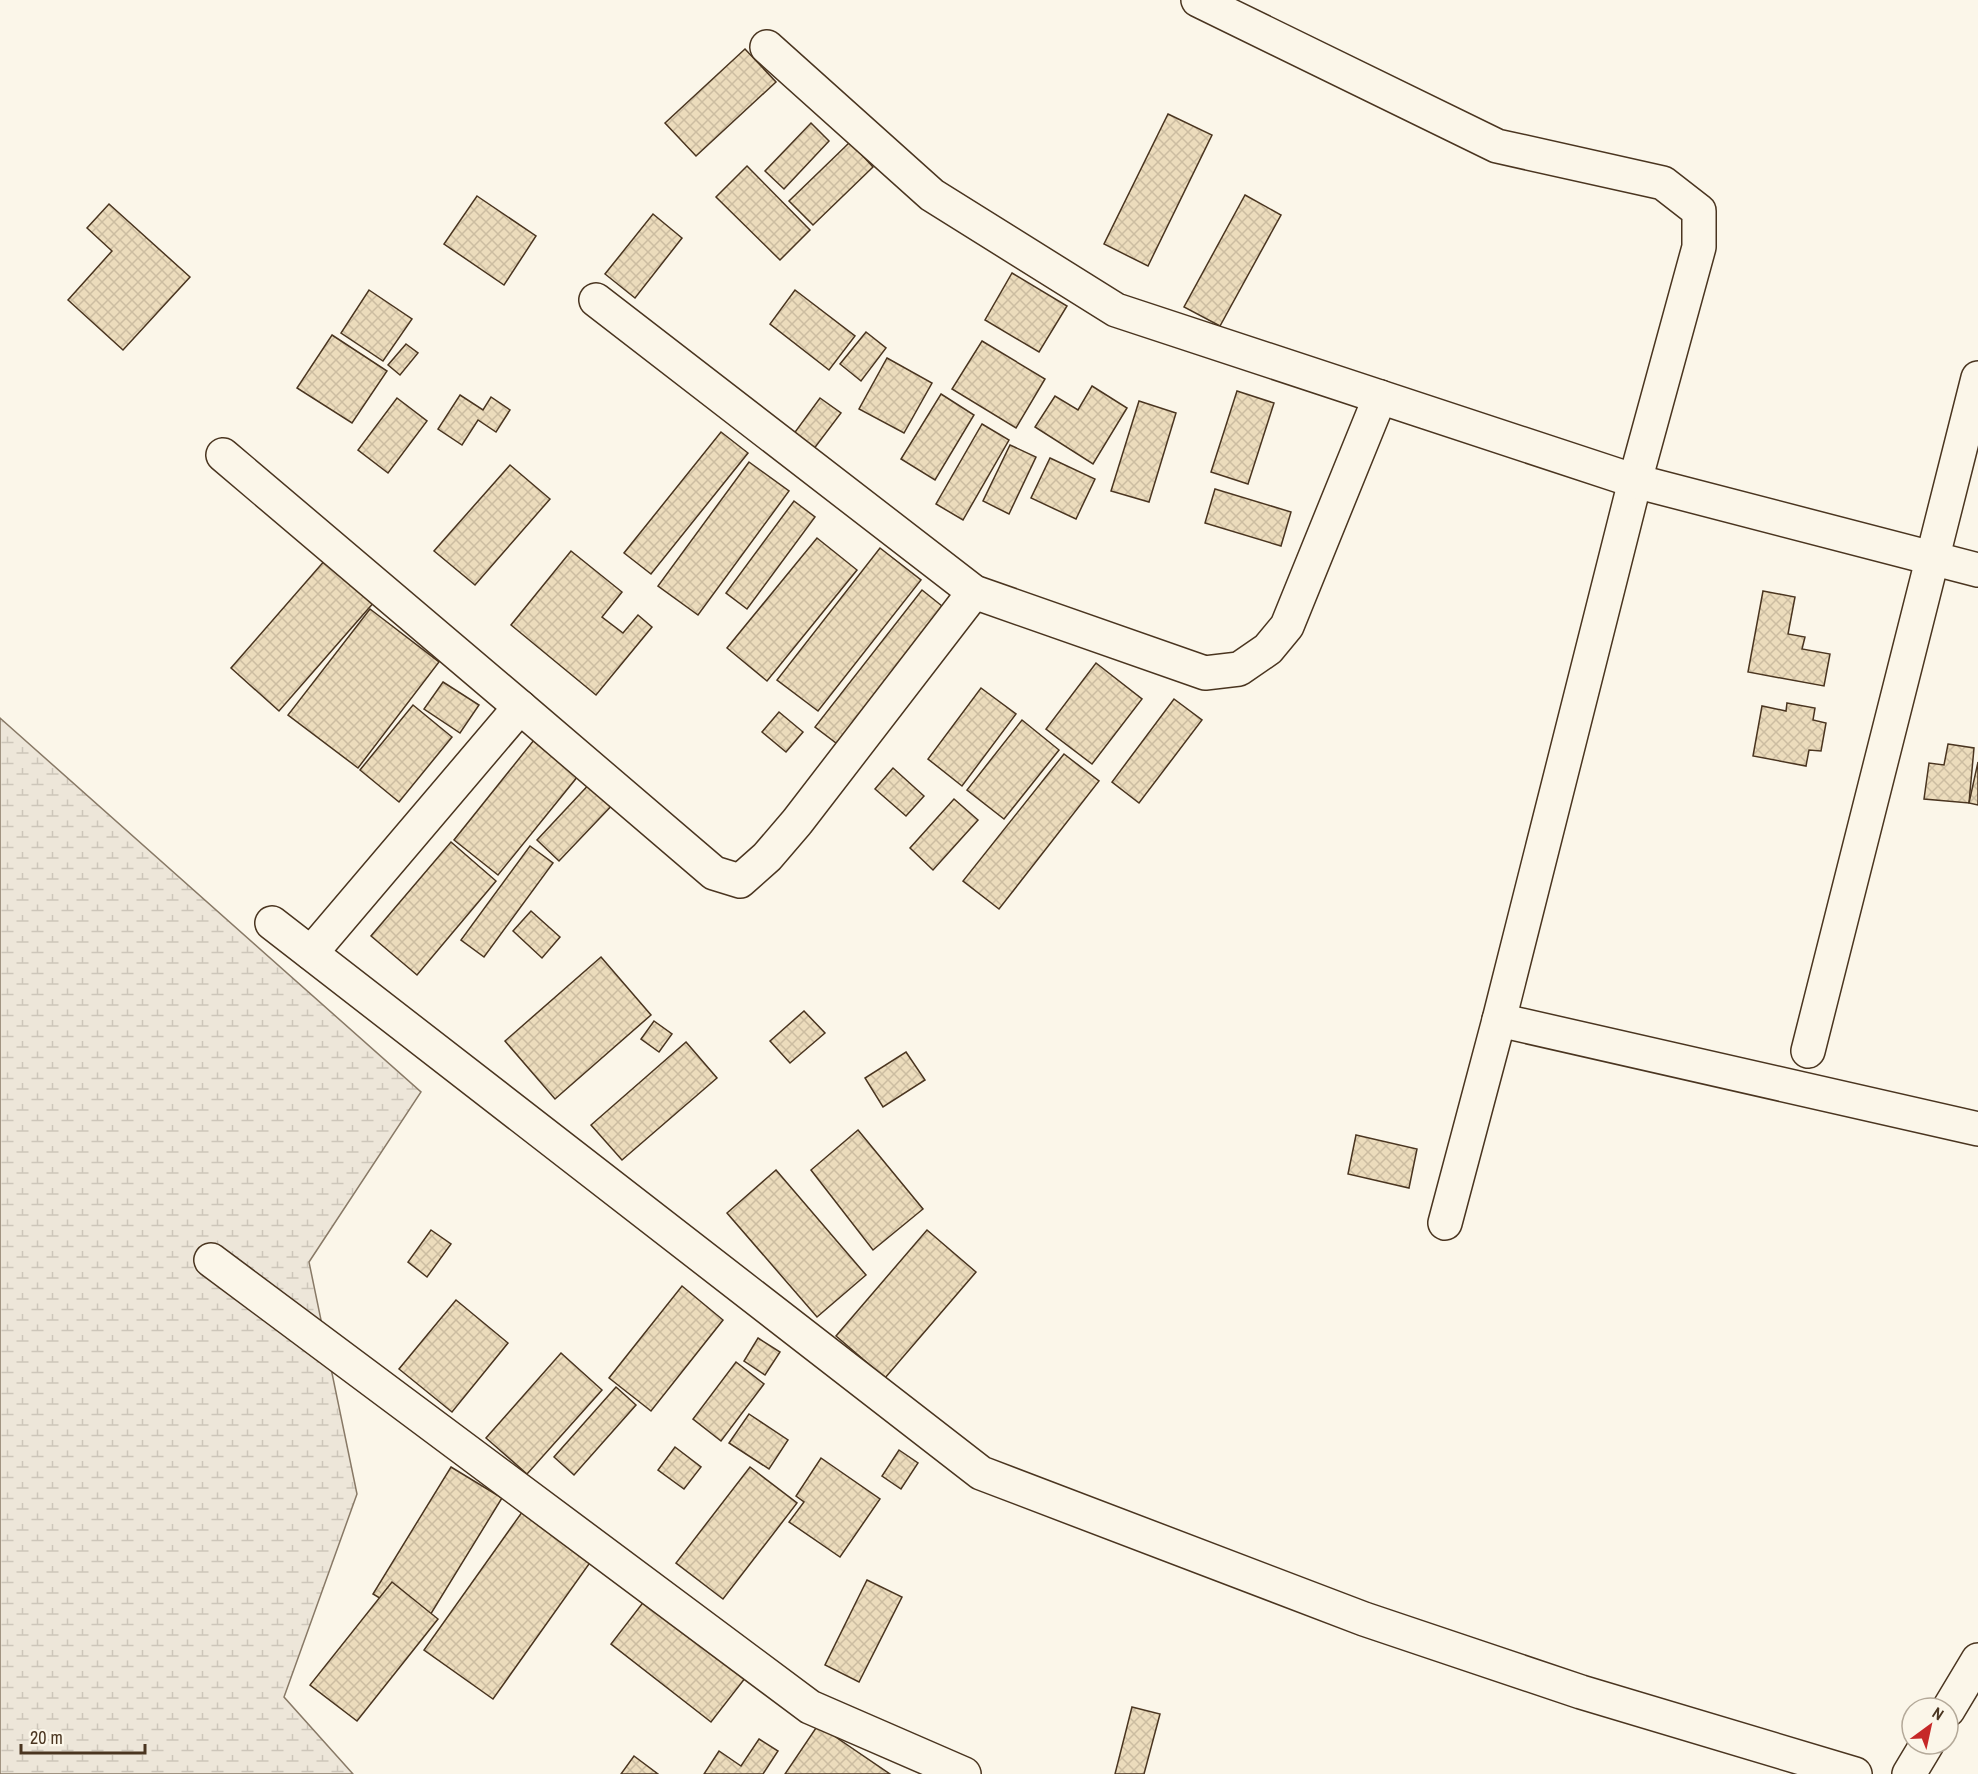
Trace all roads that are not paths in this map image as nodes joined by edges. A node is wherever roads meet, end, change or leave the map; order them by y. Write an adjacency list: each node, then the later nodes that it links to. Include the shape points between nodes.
1 (1198, 0): 7 (street, via 1497,146 1662,183 1699,211 1699,247)
2 (767, 47): 5 (street, via 932,195 1116,310)
3 (596, 300): 10 (street)
4 (1978, 378): 8 (street)
5 (1380, 397): 7 (street); 10 (street, via 1287,626 1268,649 1239,669 1205,673)
6 (223, 455): 11 (street)
7 (1635, 481): 8 (street); 14 (street)
8 (1932, 559): 9 (street); 15 (street)
9 (1978, 570)
10 (974, 592): 11 (street, via 797,822 740,881 714,873)
11 (520, 707): 13 (street)
12 (272, 923): 13 (street)
13 (310, 953): 23 (street, via 981,1473 1364,1619 1581,1692)
14 (1499, 1020): 16 (street); 17 (street)
15 (1808, 1051)
16 (1978, 1129)
17 (1445, 1223)
18 (211, 1260): 22 (street, via 810,1707)
19 (1978, 1660): 20 (street)
20 (1956, 1696)
21 (1920, 1756): 24 (street)
22 (964, 1774)
23 (1854, 1774)
24 (1909, 1774)

